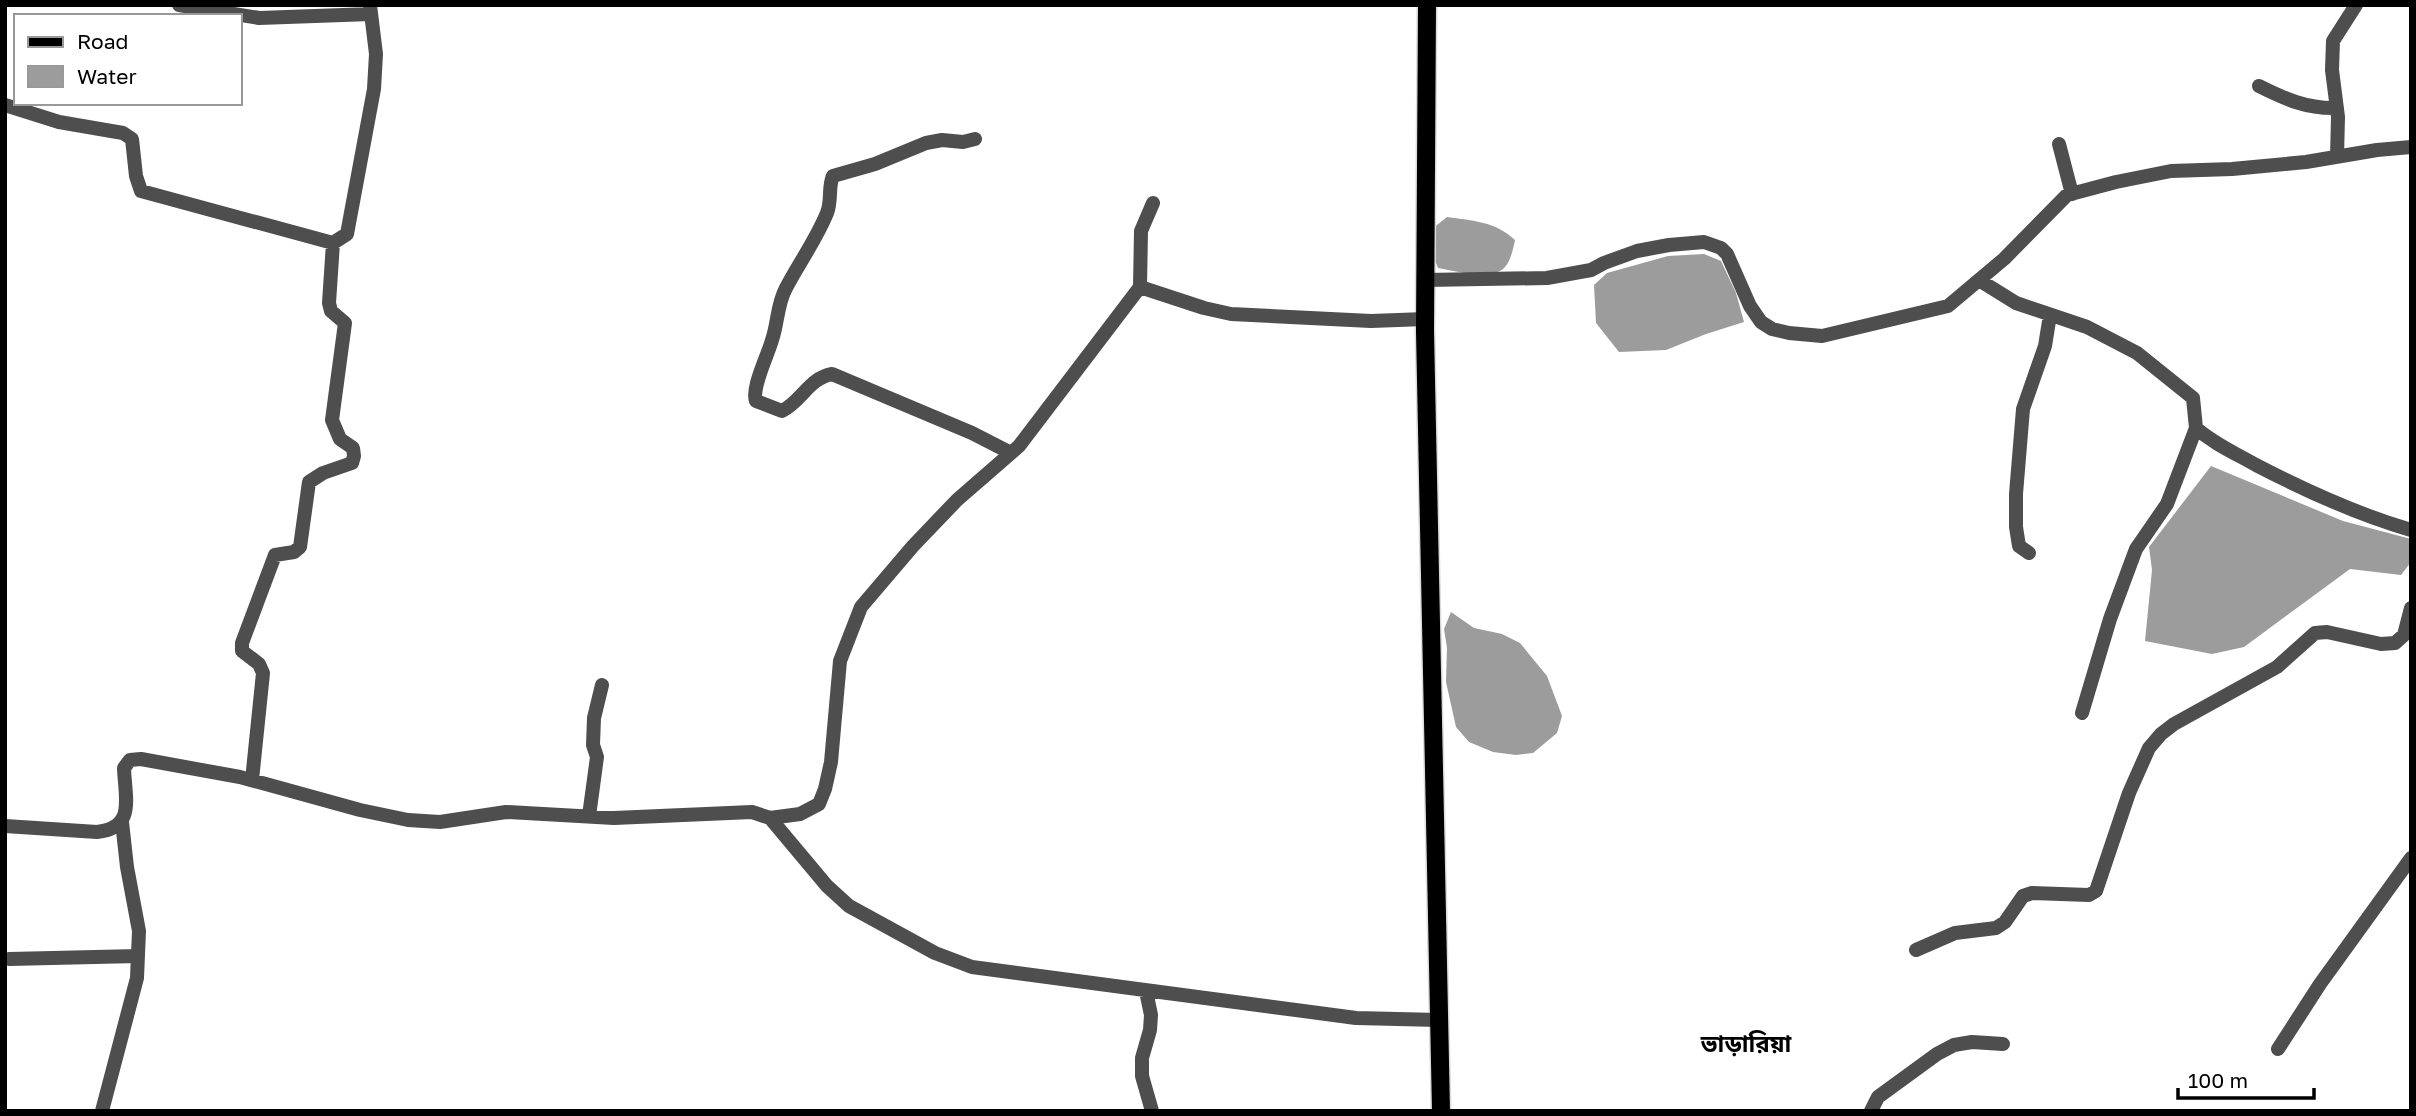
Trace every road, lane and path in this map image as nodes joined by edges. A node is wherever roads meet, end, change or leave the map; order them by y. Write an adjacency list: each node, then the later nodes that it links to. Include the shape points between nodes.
1 (179, 5): 5 (street)
2 (1427, 5): 17 (main road)
3 (2356, 5): 9 (street, via 2333,41)
4 (371, 9): 6 (street, via 259,18); 16 (street, via 374,89 347,234)
5 (234, 14)
6 (242, 15)
7 (2259, 86): 9 (street, via 2291,102)
8 (5, 104): 16 (street, via 59,122 123,133 132,139 141,191)
9 (2337, 108): 13 (street)
10 (975, 139): 23 (street, via 926,143 833,176 829,209 786,288 754,395 756,401 782,411 803,391 832,374)
11 (2059, 144): 14 (street)
12 (2411, 146): 13 (street)
13 (2337, 156): 14 (street, via 2171,171)
14 (2072, 194): 18 (street)
15 (1153, 203): 19 (street, via 1141,231)
16 (333, 243): 29 (street, via 329,303 345,323 332,420 354,456 352,463 309,482 300,547 275,555 242,643 242,651 263,673)
17 (1425, 280): 18 (street, via 1547,278 1591,270 1637,251 1704,242 1727,254 1761,322 1788,333 1822,336 1948,306); 21 (main road)
18 (1979, 280): 20 (street, via 2016,303)
19 (1140, 287): 21 (street, via 1231,314); 23 (street)
20 (2050, 315): 22 (street, via 2087,327 2137,353 2193,398); 25 (street, via 2045,346 2023,409 2019,448 2016,527 2019,546)
21 (1425, 319): 39 (main road)
22 (2196, 428): 24 (street, via 2270,472 2363,516); 28 (street, via 2167,504 2136,549)
23 (1011, 453): 31 (street, via 948,509 861,607 840,661 831,762 819,804 800,814)
24 (2411, 530)
25 (2029, 553)
26 (2411, 607): 35 (street, via 2404,635 2395,643 2315,633 2277,667 2161,734 2149,748 2129,793 2096,891 2088,895 2032,893 2023,896 1996,928 1955,933)
27 (602, 685): 30 (street, via 594,718 597,757)
28 (2082, 713)
29 (252, 780): 30 (street, via 408,820 440,822 506,812); 32 (street, via 130,760 124,768 126,812)
30 (589, 816): 31 (street, via 752,812)
31 (770, 818): 38 (street, via 838,897 935,953 972,967)
32 (122, 822): 33 (street, via 97,832); 36 (street, via 139,931)
33 (5, 826)
34 (2411, 858): 41 (street)
35 (1916, 950)
36 (138, 956): 37 (street); 42 (street, via 137,978)
37 (9, 959)
38 (1146, 990): 39 (street, via 1356,1018); 43 (street, via 1151,1015 1142,1076)
39 (1439, 1020): 44 (main road)
40 (2003, 1044): 45 (street, via 1954,1045 1878,1097)
41 (2278, 1049)
42 (102, 1111)
43 (1152, 1111)
44 (1441, 1111)
45 (1871, 1111)

